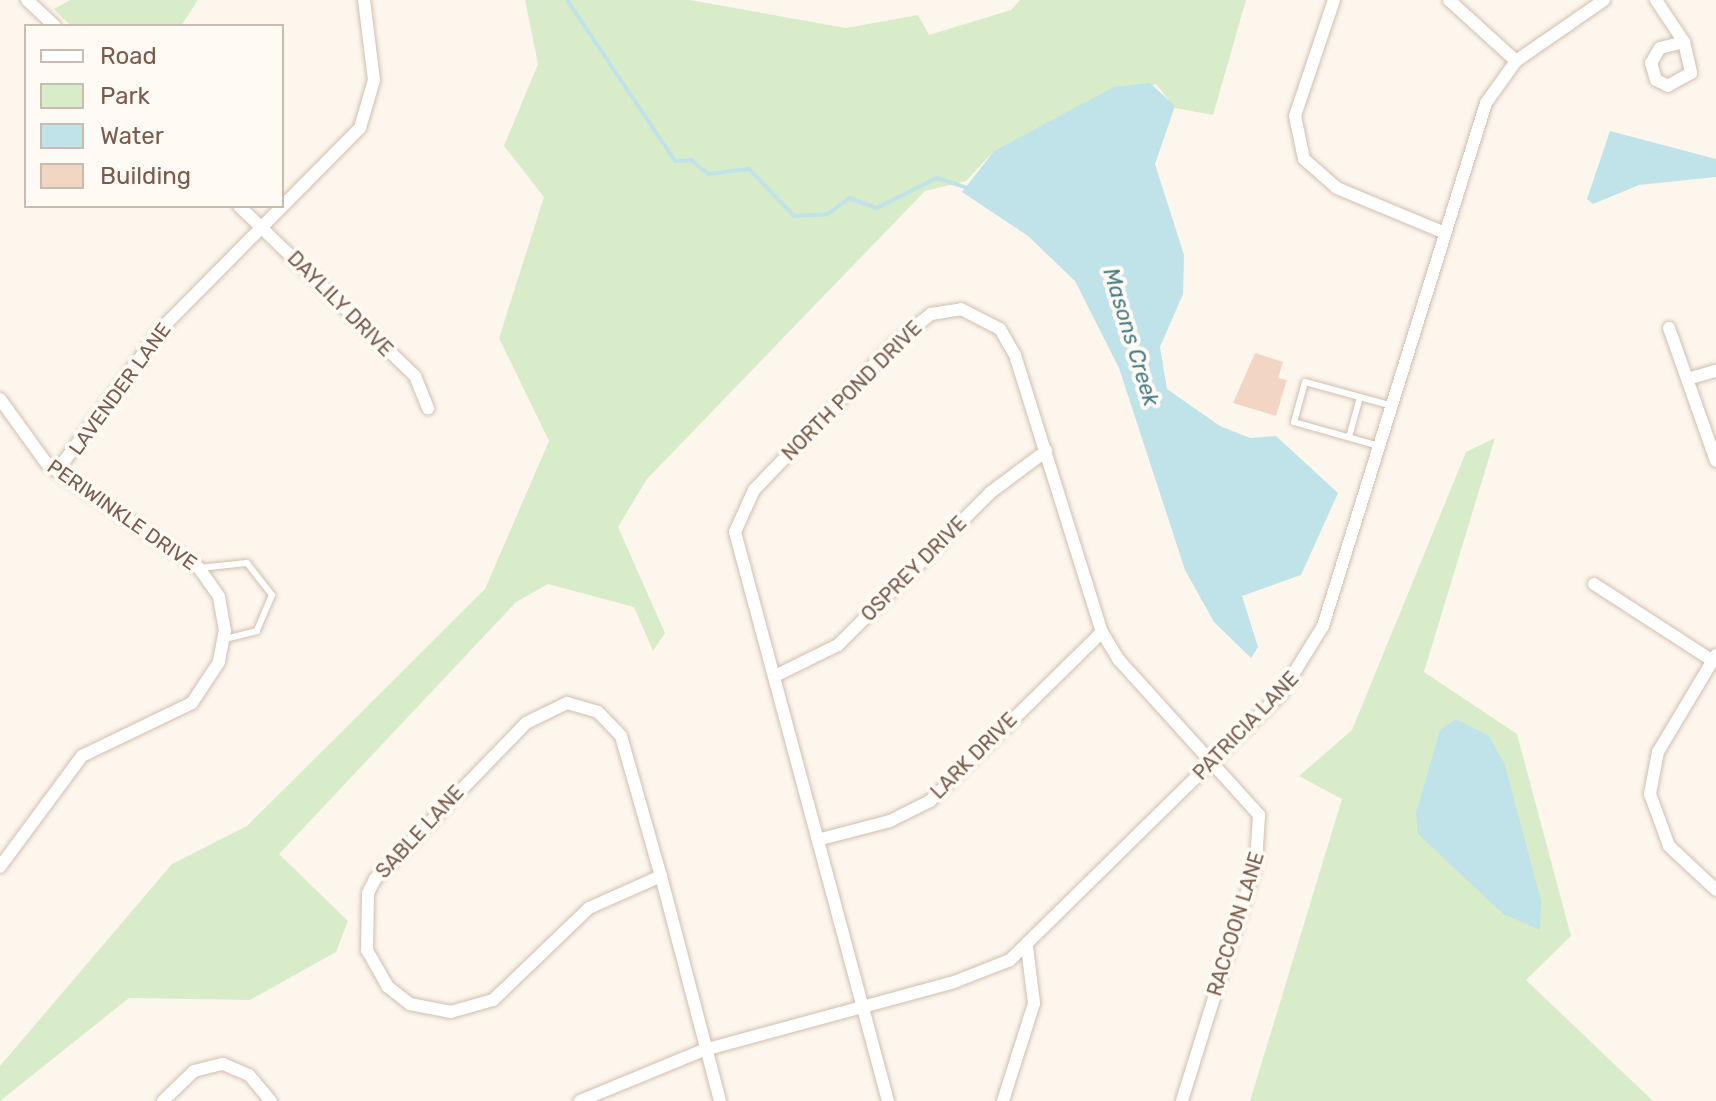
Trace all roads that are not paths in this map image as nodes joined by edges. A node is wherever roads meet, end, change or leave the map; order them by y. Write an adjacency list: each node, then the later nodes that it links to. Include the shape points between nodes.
1 (27, 0): 7 (street)
2 (364, 0): 11 (street, LAVENDER LANE, via 375,63 367,113 326,169)
3 (1334, 0): 12 (street, via 1295,116 1304,159 1337,188)
4 (1449, 0): 9 (street)
5 (1604, 0): 9 (street, PATRICIA LANE)
6 (1656, 0): 8 (street)
7 (53, 24)
8 (1684, 42)
9 (1516, 61): 12 (street, PATRICIA LANE, via 1478,122)
10 (241, 208): 11 (street, DAYLILY DRIVE)
11 (263, 229): 19 (street, DAYLILY DRIVE, via 415,376); 24 (street, LAVENDER LANE, via 162,328)
12 (1445, 233): 18 (street, PATRICIA LANE)
13 (1669, 328): 15 (street)
14 (1716, 371): 15 (street)
15 (1691, 378): 23 (street)
16 (1360, 397): 18 (lane); 20 (lane); 20 (lane, via 1305,382 1294,422)
17 (0, 399): 24 (street, PERIWINKLE DRIVE, via 20,434)
18 (1393, 406): 21 (street, PATRICIA LANE)
19 (428, 409)
20 (1349, 437): 21 (lane)
21 (1381, 446): 31 (street, PATRICIA LANE, via 1316,645 1294,679)
22 (1046, 451): 27 (street, NORTH POND DRIVE); 30 (street, OSPREY DRIVE, via 991,492 838,645); 30 (street, NORTH POND DRIVE, via 1015,355 989,319 946,309 907,332 754,490 738,517 735,549)
23 (1716, 461)
24 (57, 471): 25 (street, PERIWINKLE DRIVE)
25 (199, 568): 28 (street, PERIWINKLE DRIVE, via 219,597); 28 (lane, via 247,563 272,595 257,631)
26 (1594, 584): 29 (street)
27 (1102, 632): 31 (street, NORTH POND DRIVE, via 1139,686); 32 (street, LARK DRIVE, via 930,801 890,821)
28 (225, 639): 33 (street, PERIWINKLE DRIVE, via 212,677 192,703 82,756)
29 (1713, 657): 35 (street, via 1658,752 1650,794 1669,846)
30 (775, 676): 32 (street, NORTH POND DRIVE)
31 (1213, 761): 36 (street, PATRICIA LANE); 45 (street, RACCOON LANE, via 1259,815 1260,846)
32 (821, 839): 37 (street, NORTH POND DRIVE)
33 (0, 867)
34 (661, 876): 34 (street, SABLE LANE, via 621,736 598,712 552,706 503,745 375,879 367,950 388,987 410,1004 466,1010 507,990 589,908); 38 (street, SABLE LANE)
35 (1716, 890)
36 (1027, 947): 37 (street, PATRICIA LANE, via 973,977); 44 (street, via 1034,1003)
37 (862, 1005): 38 (street, PATRICIA LANE); 43 (street)
38 (710, 1048): 41 (street, PATRICIA LANE); 42 (street, SABLE LANE)
39 (163, 1101): 40 (street, via 194,1071 223,1064 249,1075)
40 (271, 1101)
41 (580, 1101)
42 (720, 1101)
43 (888, 1101)
44 (1003, 1101)
45 (1182, 1101)

